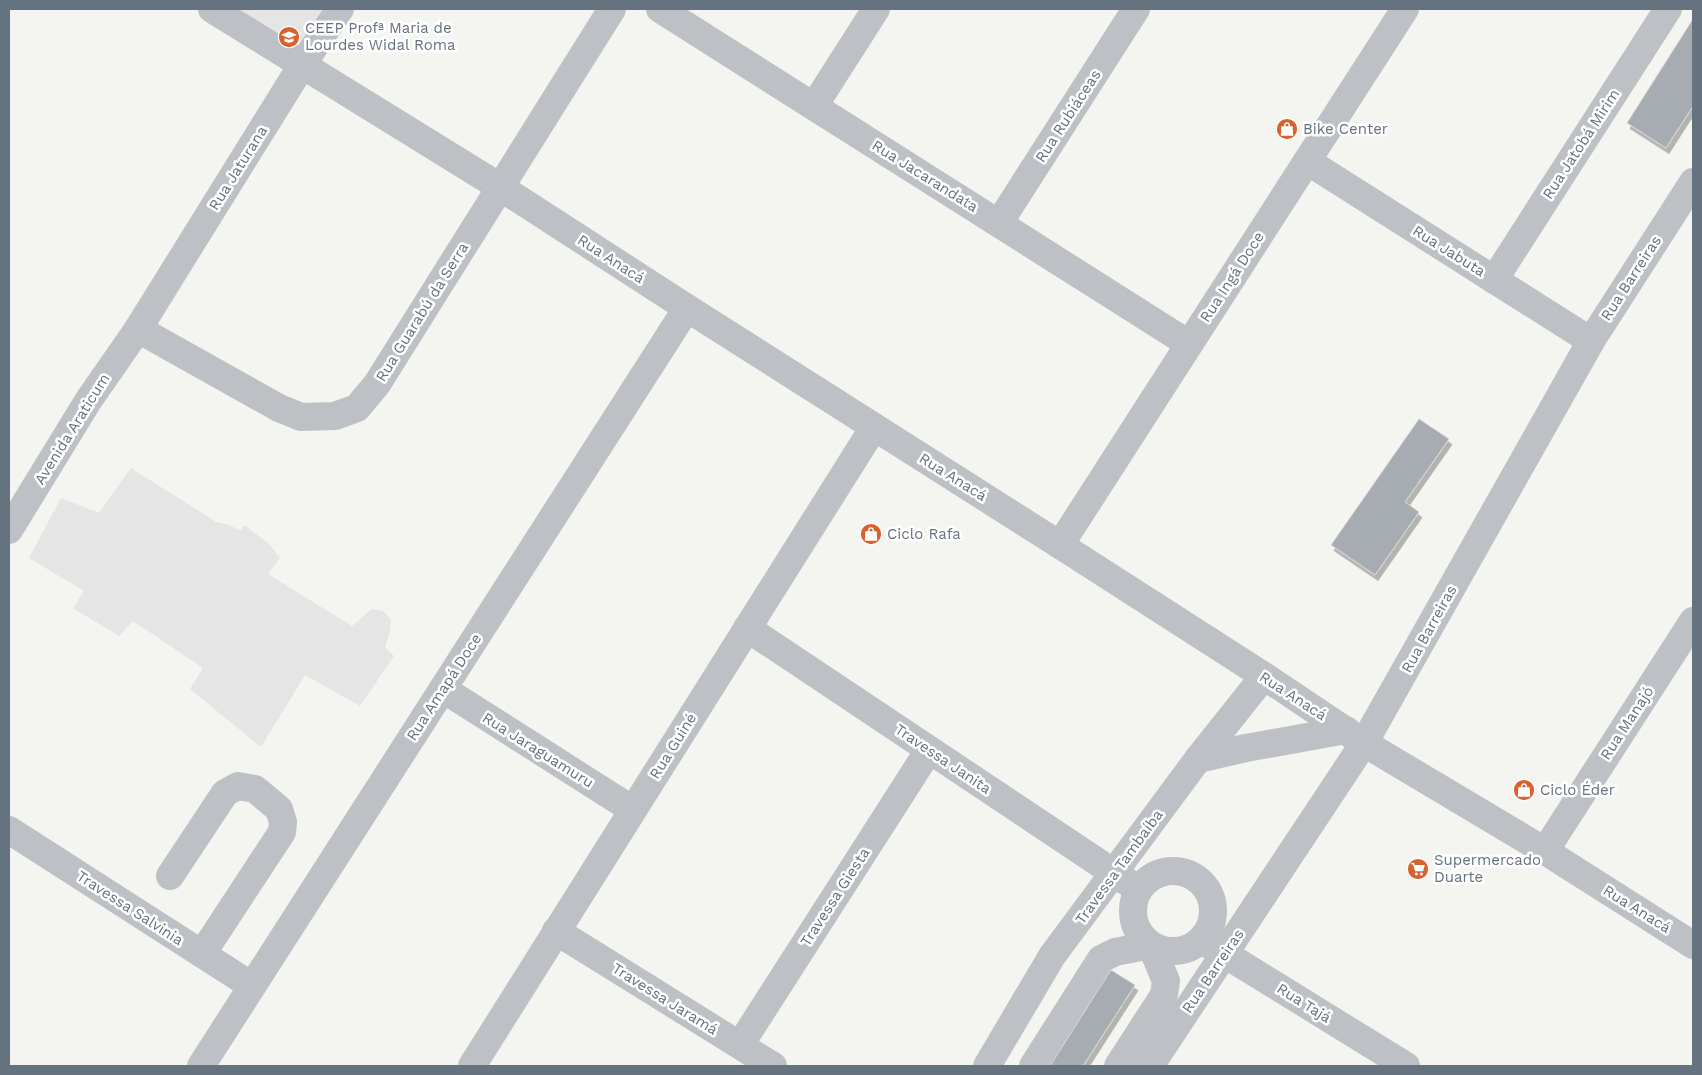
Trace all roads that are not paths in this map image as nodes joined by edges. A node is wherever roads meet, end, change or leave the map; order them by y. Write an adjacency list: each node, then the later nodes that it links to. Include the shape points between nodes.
1 (212, 9): 9 (street, Rua Anacá)
2 (340, 9): 9 (street, Rua Jaturana)
3 (612, 9): 13 (street, Rua Guarabú da Serra)
4 (660, 9): 10 (street, Rua Jacarandata)
5 (876, 9): 10 (street)
6 (1136, 9): 14 (street, Rua Rubiáceas)
7 (1404, 9): 11 (street, Rua Ingá Doce)
8 (1668, 9): 15 (street, Rua Jatobá Mirim)
9 (302, 65): 13 (street, Rua Anacá); 17 (street, Rua Jaturana)
10 (814, 106): 14 (street, Rua Jacarandata)
11 (1307, 161): 15 (street, Rua Jabuta); 19 (street, Rua Ingá Doce)
12 (1693, 182): 18 (street, Rua Barreiras)
13 (500, 187): 16 (street, Rua Anacá); 17 (street, Rua Guarabú da Serra, via 377,384 357,408 342,414 301,417 279,408)
14 (999, 223): 19 (street, Rua Jacarandata)
15 (1494, 280): 18 (street, Rua Jabuta)
16 (686, 308): 20 (street, Rua Anacá); 26 (street, Rua Amapá Doce)
17 (138, 329): 21 (street, Avenida Araticum, via 88,401)
18 (1591, 341): 27 (street, Rua Barreiras)
19 (1189, 344): 22 (street, Rua Ingá Doce)
20 (874, 427): 22 (street, Rua Anacá); 24 (street, Rua Guiné)
21 (9, 530)
22 (1060, 545): 25 (street, Rua Anacá)
23 (1693, 620): 32 (street, Rua Manajó)
24 (747, 628): 28 (street, Travessa Janita); 30 (street, Rua Guiné)
25 (1264, 676): 27 (street, Rua Anacá); 29 (street, Travessa Tambaíba)
26 (443, 689): 30 (street, Rua Jaraguamuru); 41 (street, Rua Amapá Doce)
27 (1355, 736): 29 (street, via 1246,748); 32 (street, Rua Anacá); 39 (street, Rua Barreiras)
28 (929, 750): 33 (street, Travessa Janita); 42 (street, Travessa Giesta)
29 (1198, 759): 33 (street, Travessa Tambaíba)
30 (633, 810): 36 (street, Rua Guiné)
31 (9, 830): 40 (street, Travessa Salvinia)
32 (1545, 851): 37 (street, Rua Anacá)
33 (1114, 873): 35 (street, Travessa Janita); 46 (street, Travessa Tambaíba, via 1052,956)
34 (170, 876): 40 (street, via 225,794 238,786 255,789 278,809 283,822 282,832)
35 (1138, 889): 38 (street, via 1132,914 1135,926); 39 (street, via 1158,873 1184,872 1196,878 1212,901 1210,928)
36 (556, 931): 42 (street, Travessa Jaramá); 44 (street, Rua Guiné)
37 (1693, 945)
38 (1151, 946): 39 (street, via 1177,952); 47 (street, via 1115,952 1101,960); 48 (street, via 1166,981 1164,995)
39 (1213, 947): 49 (street, Rua Barreiras); 50 (street, Rua Tajá)
40 (202, 954): 41 (street, Travessa Salvinia)
41 (252, 986): 43 (street, Rua Amapá Doce)
42 (740, 1045): 45 (street, Travessa Jaramá)
43 (201, 1066)
44 (472, 1066)
45 (773, 1066)
46 (987, 1066)
47 (1033, 1066)
48 (1118, 1066)
49 (1150, 1066)
50 (1406, 1066)

